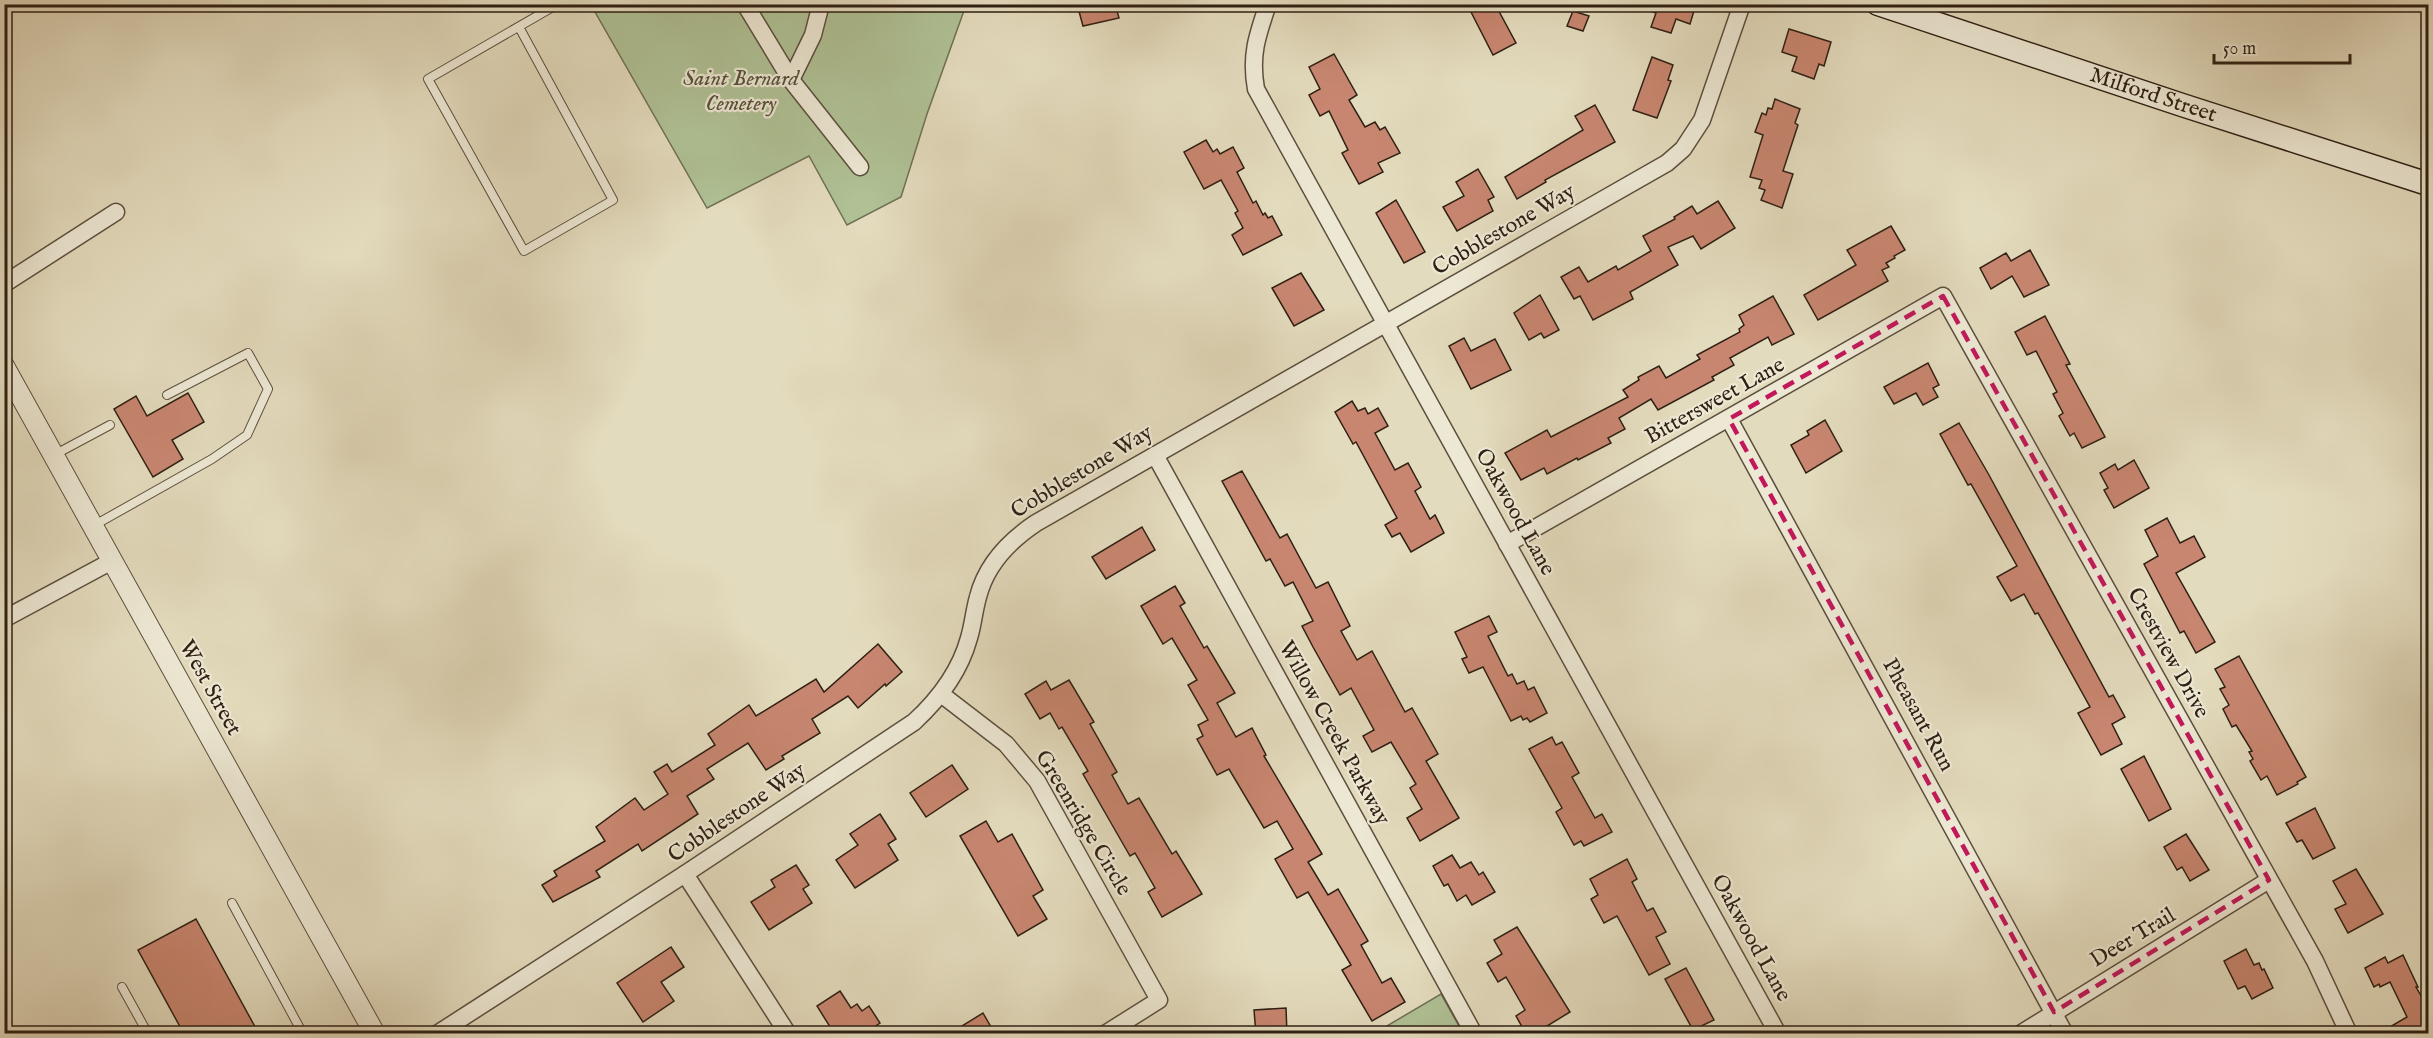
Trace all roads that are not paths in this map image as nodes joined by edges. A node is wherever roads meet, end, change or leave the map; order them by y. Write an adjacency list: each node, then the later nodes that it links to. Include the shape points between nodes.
1 (558, 4): 7 (lane)
2 (745, 4): 8 (street)
3 (821, 4): 8 (street, via 813,35)
4 (1268, 4): 14 (street, Oakwood Lane, via 1253,53 1256,89)
5 (1742, 4): 14 (street, Cobblestone Way, via 1702,120 1683,149 1667,163)
6 (1878, 4): 10 (main road, Milford Street)
7 (519, 27): 7 (lane, via 428,79 524,251 613,200)
8 (791, 80): 9 (street)
9 (860, 167)
10 (2428, 184)
11 (116, 212): 12 (street)
12 (4, 284)
13 (1944, 296): 17 (street, Bittersweet Lane); 27 (street, Crestview Drive)
14 (1384, 324): 20 (street, Cobblestone Way); 22 (street, Oakwood Lane)
15 (4, 366): 19 (street, West Street)
16 (167, 395): 21 (lane, via 248,353 268,389 247,435)
17 (1729, 419): 22 (street, Bittersweet Lane); 30 (street, Pheasant Run)
18 (110, 425): 19 (lane)
19 (53, 455): 21 (street, West Street)
20 (1155, 455): 25 (street, Cobblestone Way, via 1036,523 1001,552 978,595 969,639 957,668); 37 (street, Willow Creek Parkway)
21 (92, 526): 23 (street, West Street)
22 (1507, 544): 38 (street, Oakwood Lane)
23 (112, 561): 24 (street); 33 (street, West Street)
24 (4, 619)
25 (941, 694): 26 (street, Cobblestone Way, via 900,732); 36 (street, Greenridge Circle, via 1006,744 1038,781 1159,1000)
26 (686, 874): 34 (street, Cobblestone Way); 35 (street)
27 (2269, 880): 30 (street, Deer Trail); 41 (street, Crestview Drive, via 2315,961)
28 (232, 903): 32 (lane)
29 (122, 987): 31 (lane)
30 (2054, 1012): 39 (street, Deer Trail); 40 (street, Pheasant Run)
31 (148, 1034)
32 (303, 1034)
33 (375, 1034)
34 (437, 1034)
35 (788, 1034)
36 (1105, 1034)
37 (1474, 1034)
38 (1778, 1034)
39 (2020, 1034)
40 (2065, 1034)
41 (2349, 1034)

